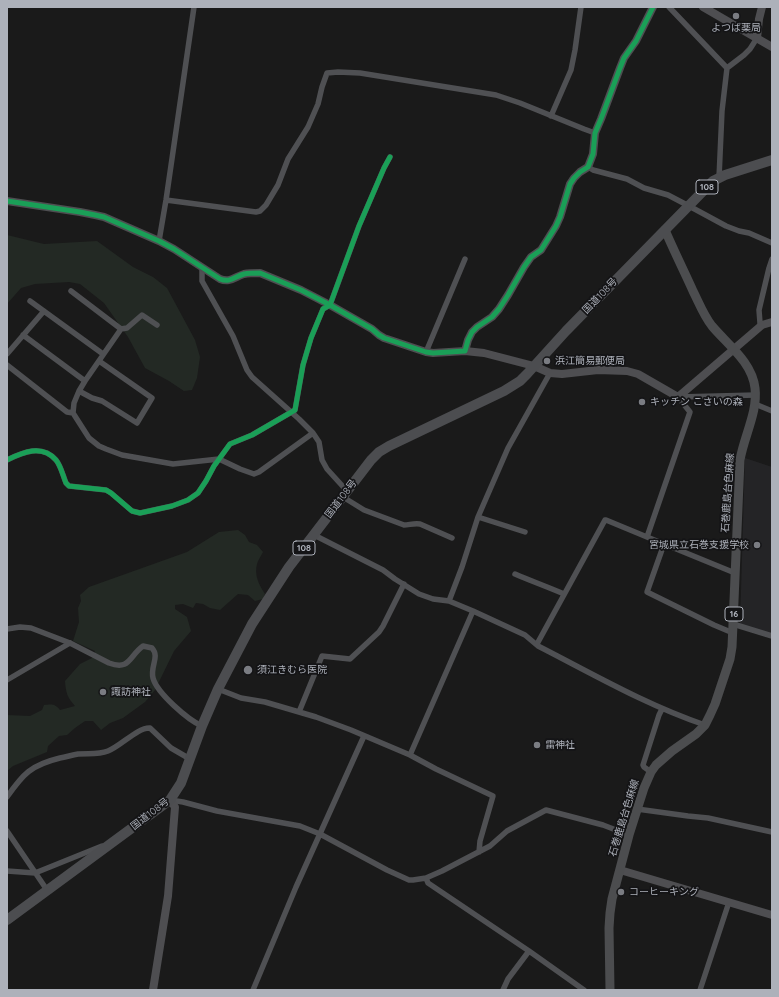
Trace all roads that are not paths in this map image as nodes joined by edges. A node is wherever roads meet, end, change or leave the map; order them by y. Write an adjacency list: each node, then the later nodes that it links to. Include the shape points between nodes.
1 (194, 7): 16 (street)
2 (581, 7): 10 (street, via 571,70)
3 (653, 7): 11 (street, via 624,58)
4 (669, 7): 9 (street)
5 (703, 7): 7 (street)
6 (762, 7): 7 (street)
7 (757, 38): 8 (street); 9 (street, via 744,55)
8 (772, 47)
9 (727, 68): 15 (street)
10 (552, 116): 11 (street); 16 (street, via 520,102 482,92 360,73 327,73 308,127 288,159 278,185 260,211)
11 (595, 133): 14 (street, via 593,154)
12 (390, 157): 27 (street, via 359,226)
13 (769, 160): 15 (highway, 国道108号 / 108)
14 (588, 167): 18 (street, via 628,179); 35 (street, via 570,184 560,217 541,250 531,257 492,318 472,332)
15 (719, 178): 18 (highway, 国道108号 / 108)
16 (166, 200): 20 (street)
17 (7, 201): 20 (street, via 95,214)
18 (689, 206): 19 (highway, 国道108号 / 108); 21 (street, via 726,226)
19 (665, 230): 34 (main road, 石巻鹿島台色麻線 / 16, via 706,318); 41 (highway, 国道108号 / 108)
20 (159, 241): 24 (street)
21 (772, 243)
22 (465, 259): 36 (street)
23 (772, 259): 31 (street, via 759,310)
24 (202, 268): 27 (street, via 225,281 245,274 260,273); 49 (street, via 202,281 247,370)
25 (71, 291): 32 (street)
26 (30, 301): 28 (street)
27 (330, 305): 36 (street, via 384,338); 49 (street, via 323,309 311,338 295,410)
28 (44, 311): 33 (street); 38 (street)
29 (772, 322): 31 (street)
30 (157, 325): 32 (street, via 142,315 127,328)
31 (762, 325): 34 (street)
32 (121, 329): 38 (street)
33 (23, 335): 37 (street); 43 (street)
34 (734, 350): 45 (street); 46 (main road, 石巻鹿島台色麻線 / 16, via 750,371 754,382)
35 (464, 351): 36 (street); 41 (street, via 484,353)
36 (426, 352)
37 (7, 354)
38 (103, 354): 39 (street)
39 (98, 360): 43 (street); 44 (street, via 152,398 137,423 102,401)
40 (7, 365): 48 (street, via 67,412)
41 (534, 366): 42 (street); 53 (highway, 国道108号 / 108, via 512,387 379,452)
42 (550, 373): 45 (street, via 627,371 638,374); 54 (street, via 508,448)
43 (85, 381): 44 (street)
44 (79, 391): 48 (street)
45 (678, 397): 46 (street); 57 (street, via 690,412)
46 (755, 400): 47 (street); 60 (main road, 石巻鹿島台色麻線 / 16, via 740,460)
47 (772, 411)
48 (73, 413): 51 (street, via 90,438 106,450 172,464)
49 (292, 413): 50 (street); 51 (street, via 230,444)
50 (313, 433): 51 (street, via 254,474); 53 (street, via 327,470)
51 (219, 459): 52 (street, via 198,493 188,500 140,513 132,511 106,490 69,486 57,461 39,450)
52 (7, 460)
53 (345, 494): 56 (highway, 国道108号 / 108); 58 (street, via 364,510 404,525 420,524)
54 (478, 517): 55 (street); 64 (street)
55 (525, 532)
56 (314, 535): 62 (street); 72 (highway, 国道108号 / 108, via 289,567 252,624)
57 (647, 537): 59 (street); 63 (street, via 605,520)
58 (452, 538)
59 (664, 544): 60 (street); 66 (street, via 647,592 704,620)
60 (735, 573): 66 (main road, 石巻鹿島台色麻線 / 16)
61 (515, 574): 63 (street)
62 (404, 584): 64 (street, via 420,594); 74 (street, via 379,632 350,659 322,656)
63 (564, 594): 70 (street)
64 (449, 601): 65 (street)
65 (473, 610): 70 (street, via 525,635); 78 (street)
66 (733, 628): 68 (street); 75 (main road, 石巻鹿島台色麻線 / 16, via 730,659)
67 (7, 629): 69 (street, via 32,628)
68 (772, 636)
69 (70, 643): 71 (street); 76 (street, via 119,666 125,664 143,646 152,648 156,656 152,670 156,684 182,714)
70 (537, 644): 73 (street)
71 (7, 680)
72 (218, 690): 74 (street); 76 (highway, 国道108号 / 108)
73 (662, 709): 75 (street); 80 (street, via 643,765)
74 (298, 712): 77 (street)
75 (705, 725): 80 (main road, 石巻鹿島台色麻線 / 16, via 662,759)
76 (202, 726): 79 (highway, 国道108号 / 108)
77 (364, 736): 78 (street); 86 (street)
78 (410, 756): 89 (street, via 493,796)
79 (190, 758): 81 (street, via 170,748 150,728 146,728 100,754 77,754 47,761 33,768 19,780); 82 (highway, 国道108号 / 108)
80 (651, 772): 83 (main road, 石巻鹿島台色麻線 / 16)
81 (7, 797)
82 (170, 800): 86 (street, via 300,826); 88 (highway, 国道108号 / 108); 99 (street, via 175,807 170,882)
83 (638, 809): 85 (street, via 708,818); 87 (main road, 石巻鹿島台色麻線 / 16)
84 (7, 831): 92 (street)
85 (772, 832)
86 (320, 834): 93 (street, via 409,880); 100 (street)
87 (629, 835): 89 (street, via 603,824 546,810 507,831); 90 (main road, 石巻鹿島台色麻線 / 16)
88 (114, 841): 92 (street); 94 (highway, 国道108号 / 108)
89 (479, 852): 93 (street)
90 (620, 870): 95 (street); 103 (main road, 石巻鹿島台色麻線 / 16, via 610,914)
91 (7, 871): 92 (street)
92 (35, 873): 94 (street)
93 (426, 878): 98 (street, via 428,883)
94 (47, 890): 97 (highway, 国道108号 / 108)
95 (729, 902): 96 (street); 104 (street)
96 (772, 915)
97 (7, 920)
98 (529, 951): 101 (street); 102 (street)
99 (153, 990)
100 (253, 990)
101 (503, 990)
102 (584, 990)
103 (610, 990)
104 (700, 990)

